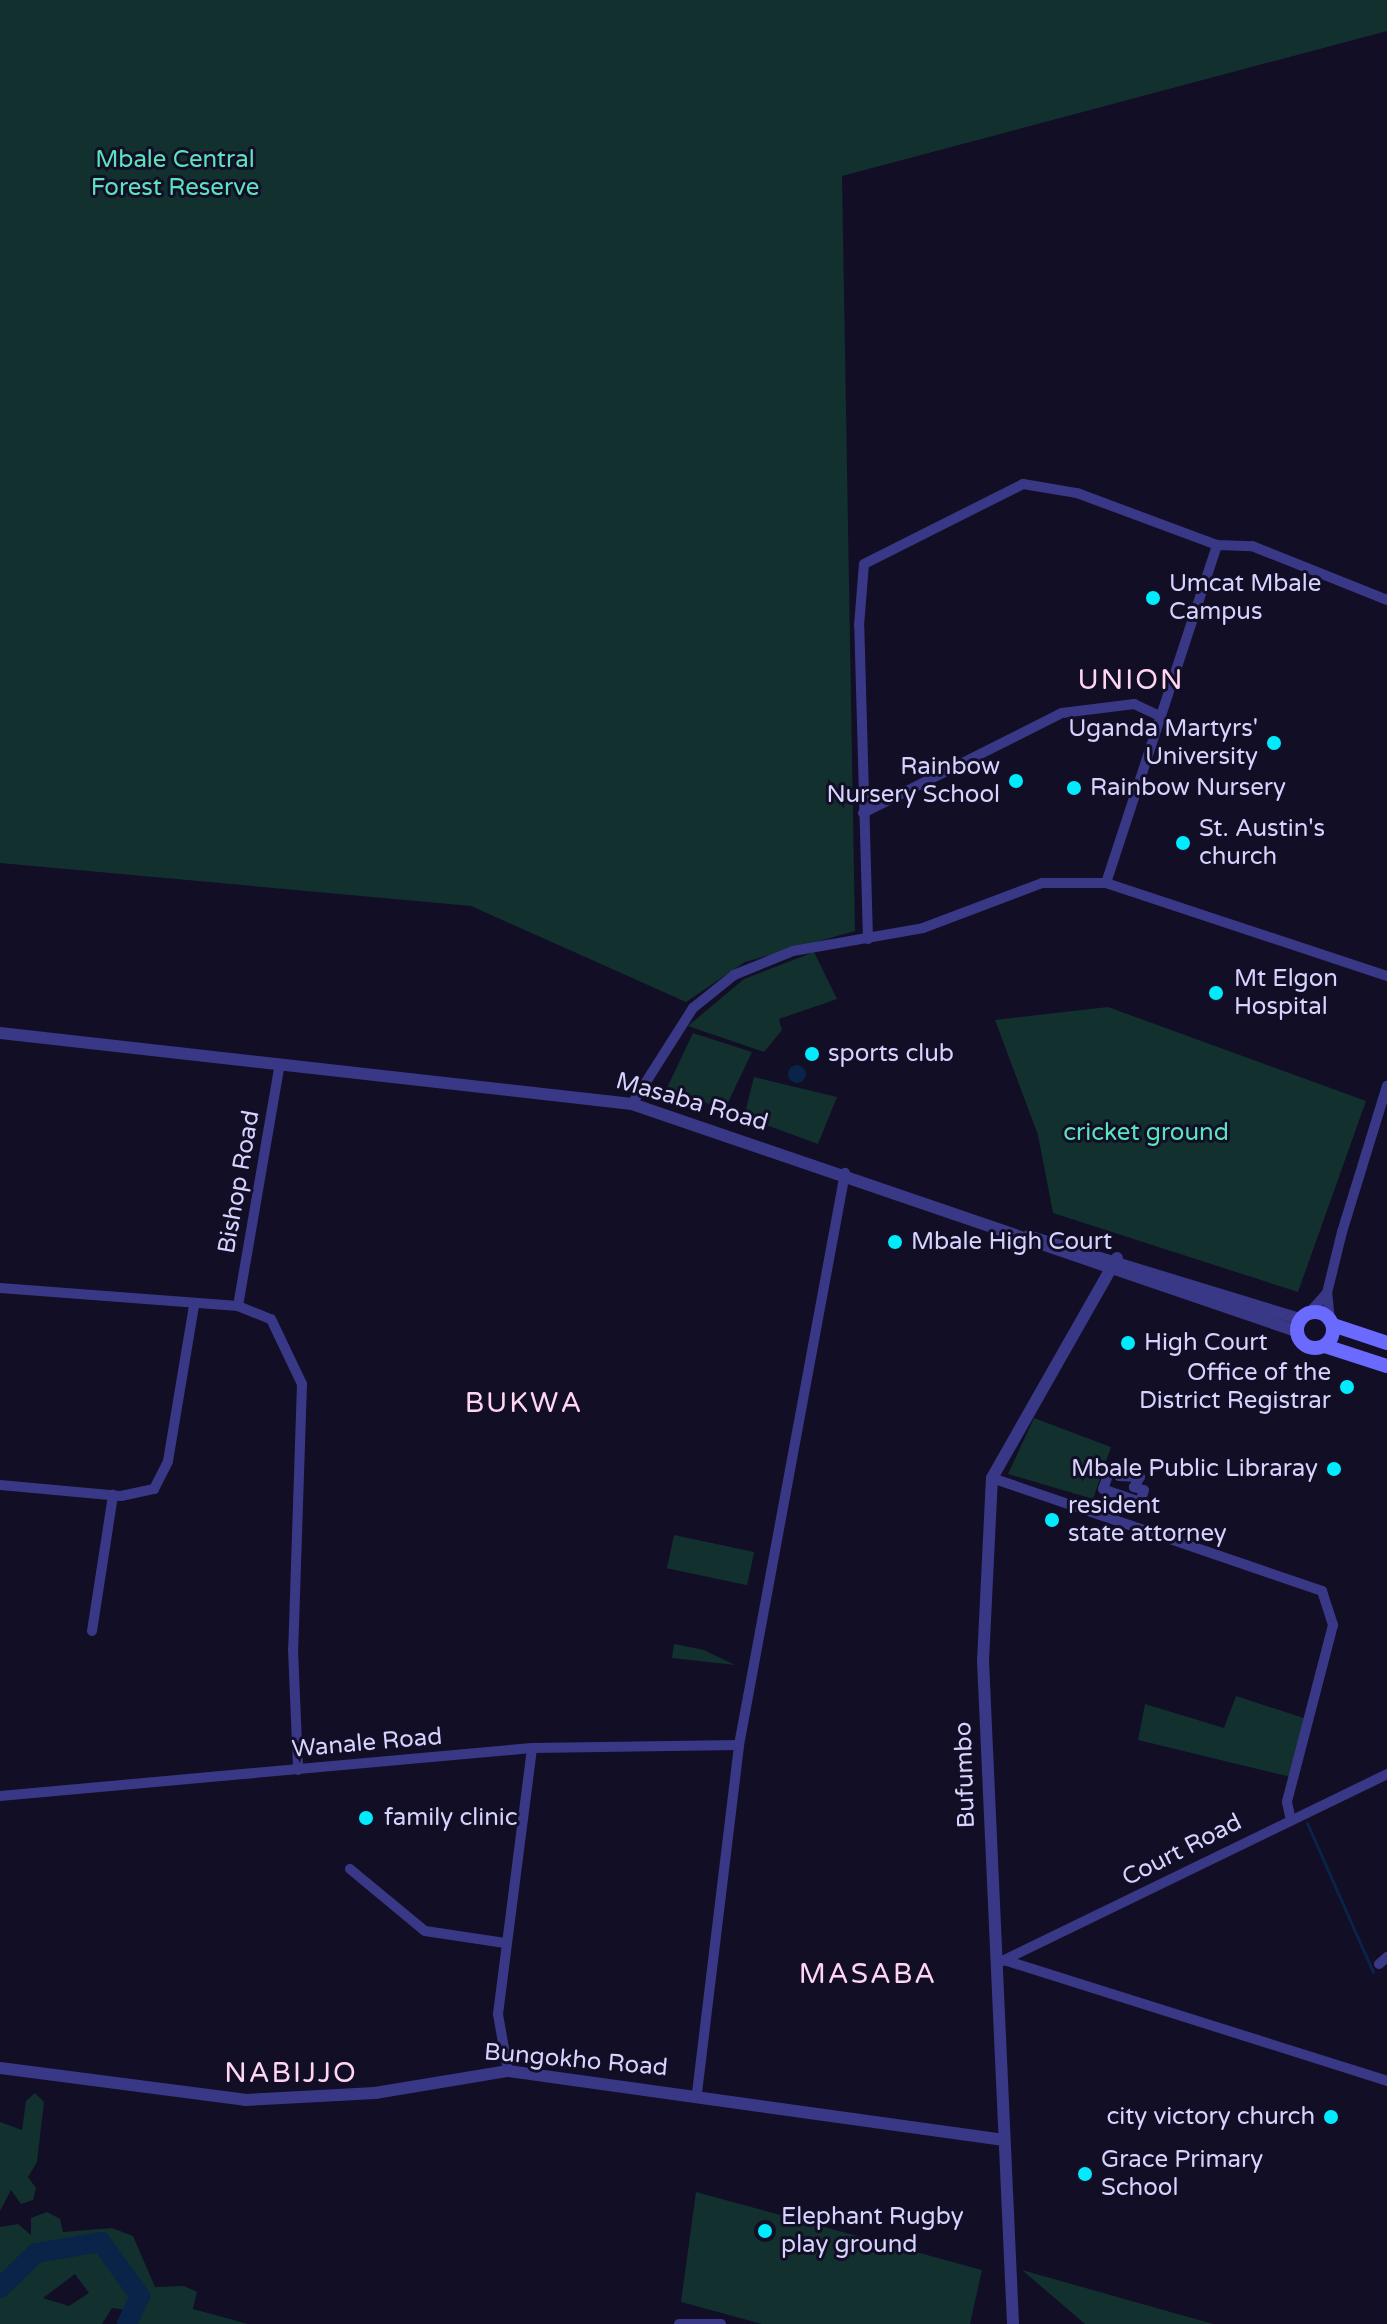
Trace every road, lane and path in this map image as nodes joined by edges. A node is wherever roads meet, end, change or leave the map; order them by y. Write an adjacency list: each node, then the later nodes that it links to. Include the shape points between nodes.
1 (1217, 545): 2 (street, via 1252,546); 3 (street); 4 (street, via 1077,493 1023,484 872,557 860,574)
2 (1387, 600)
3 (1158, 715): 4 (street, via 1134,704 1062,713); 5 (street)
4 (863, 813): 6 (street)
5 (1106, 883): 6 (street, via 1042,883 923,928); 7 (street)
6 (868, 939): 11 (street, via 765,959 712,989 671,1036)
7 (1387, 976)
8 (0, 1033): 9 (street, Masaba Road)
9 (280, 1064): 11 (street, Masaba Road); 19 (street, Bishop Road)
10 (1387, 1086): 17 (street)
11 (632, 1104): 12 (street, Masaba Road)
12 (845, 1173): 13 (street, Masaba Road); 30 (street)
13 (1005, 1231): 14 (street); 15 (street, Masaba Road)
14 (1117, 1258): 15 (street, Bufumbo); 20 (street)
15 (1110, 1272): 20 (street, Masaba Road); 26 (street, Bufumbo)
16 (0, 1288): 18 (street)
17 (1327, 1293): 20 (street); 21 (street)
18 (194, 1305): 19 (street); 28 (street, via 162,1480 138,1494)
19 (238, 1306): 32 (street, via 271,1319 302,1384 293,1649)
20 (1302, 1321): 21 (main road); 23 (main road, via 1306,1347)
21 (1331, 1322): 22 (main road); 23 (main road)
22 (1387, 1343)
23 (1325, 1346): 24 (main road)
24 (1387, 1366)
25 (1111, 1467): 25 (street, via 1121,1470 1119,1476 1140,1477 1134,1487 1144,1490 1140,1502 1103,1489)
26 (992, 1478): 35 (street, via 1322,1591 1333,1625 1287,1802); 38 (street, Bufumbo, via 983,1661)
27 (0, 1485): 28 (street)
28 (113, 1495): 29 (street)
29 (92, 1631)
30 (739, 1745): 31 (street, Wanale Road); 42 (street)
31 (532, 1748): 32 (street, Wanale Road); 37 (street)
32 (298, 1770): 34 (street, Wanale Road)
33 (1387, 1774): 35 (street, Court Road)
34 (0, 1796)
35 (1290, 1816): 38 (street, Court Road)
36 (350, 1869): 37 (street, via 425,1931)
37 (505, 1943): 40 (street, via 498,2014)
38 (1000, 1962): 41 (street); 43 (street, Bufumbo)
39 (0, 2068): 40 (street, Bungokho Road, via 257,2100 375,2093)
40 (508, 2071): 42 (street, Bungokho Road)
41 (1387, 2081)
42 (697, 2093): 43 (street, Bungokho Road)
43 (1004, 2140): 46 (street, Bufumbo)
44 (679, 2324): 45 (street)
45 (721, 2324)
46 (1013, 2324)

